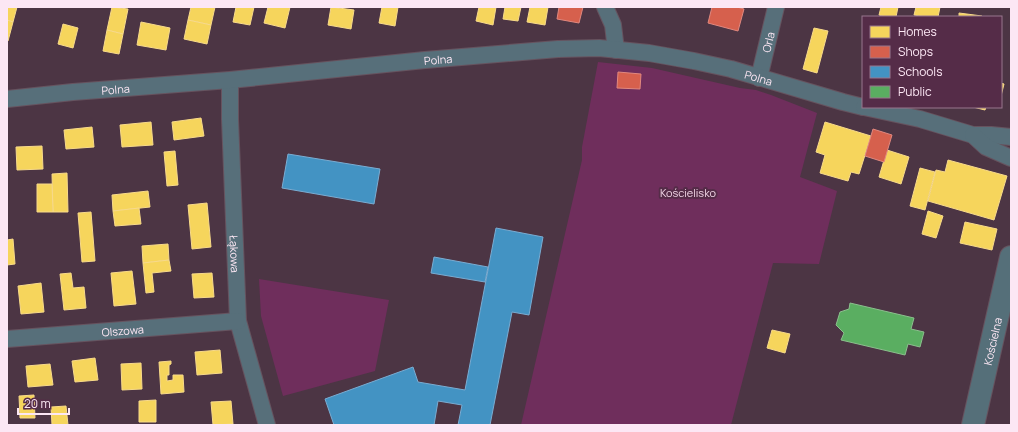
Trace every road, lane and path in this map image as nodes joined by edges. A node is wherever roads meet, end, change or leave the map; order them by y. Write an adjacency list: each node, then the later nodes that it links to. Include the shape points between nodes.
1 (605, 7): 3 (street, via 614,25)
2 (776, 7): 4 (street, Orla)
3 (616, 50): 4 (street, Polna, via 674,56); 5 (street, Polna, via 558,49)
4 (759, 78): 7 (street, Polna)
5 (230, 80): 6 (street, Polna); 13 (street, Łąkowa)
6 (7, 99)
7 (862, 107)
8 (868, 108): 9 (street, Polna, via 920,119)
9 (973, 135): 10 (street, Polna); 11 (street, Polna, via 986,147)
10 (1011, 137)
11 (1011, 158)
12 (1011, 257): 16 (street, Kościelna)
13 (238, 321): 14 (street, Olszowa); 15 (street, Łąkowa)
14 (7, 339)
15 (267, 425)
16 (973, 425)

